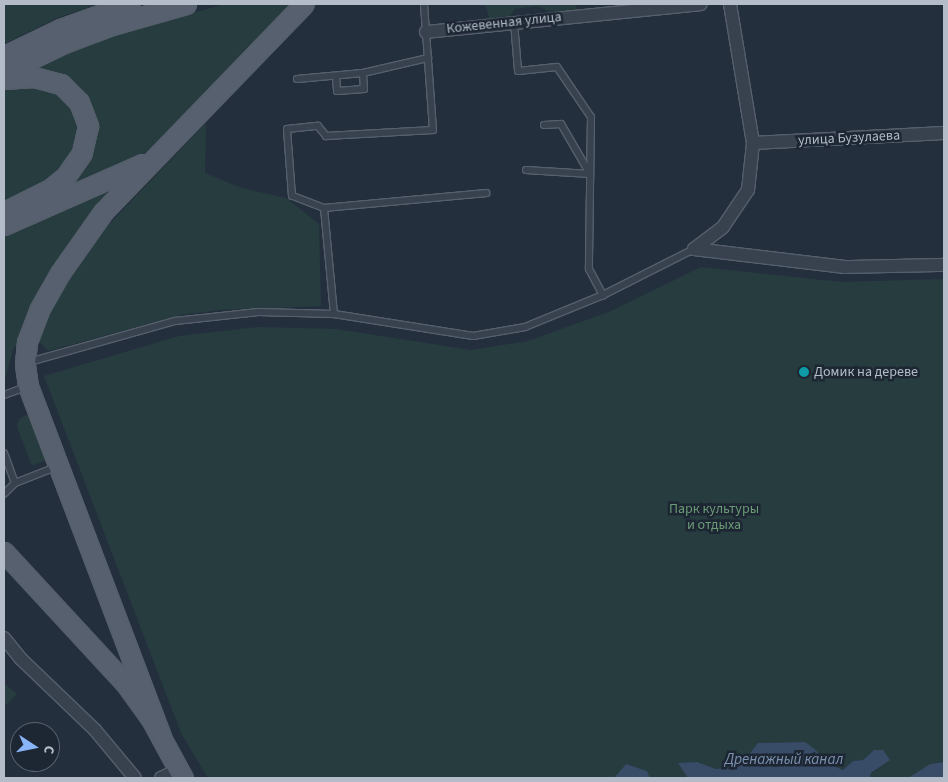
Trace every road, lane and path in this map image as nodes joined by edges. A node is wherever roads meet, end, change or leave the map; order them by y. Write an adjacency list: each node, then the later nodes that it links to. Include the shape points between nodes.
1 (130, 4): 7 (main road)
2 (186, 4): 12 (main road, via 112,25)
3 (304, 4): 20 (main road)
4 (424, 4): 9 (lane)
5 (701, 4): 8 (street, Кожевенная улица)
6 (730, 4): 19 (street)
7 (115, 7): 10 (main road)
8 (514, 22): 9 (street, Кожевенная улица); 22 (lane, via 518,71 557,67 591,117)
9 (426, 32): 11 (lane)
10 (4, 56)
11 (428, 58): 13 (lane); 24 (lane, via 433,130 326,136 318,126 287,129 292,196)
12 (4, 72)
13 (362, 73): 14 (lane); 14 (lane, via 364,89 337,91)
14 (336, 76): 16 (lane)
15 (4, 79): 25 (main road, via 34,77 61,84 79,102 88,126 82,153 65,177 44,193)
16 (297, 79)
17 (544, 126): 22 (lane, via 561,124)
18 (944, 133): 19 (street, улица Бузулаева)
19 (753, 143): 27 (street, via 748,190 723,227)
20 (163, 148): 26 (main road, via 128,172); 31 (main road, via 103,212 65,264 34,322)
21 (526, 170): 22 (lane)
22 (590, 174): 29 (lane, via 589,269)
23 (486, 193): 24 (lane)
24 (324, 208): 30 (lane)
25 (4, 212)
26 (4, 225)
27 (694, 249): 28 (street, via 845,267); 29 (lane)
28 (944, 264)
29 (603, 295): 30 (lane, via 525,327 473,336)
30 (334, 314): 31 (lane, via 259,312 174,321 60,351)
31 (25, 364): 32 (main road)
32 (28, 386): 33 (lane); 35 (main road)
33 (4, 395)
34 (4, 454): 36 (lane)
35 (57, 467): 36 (lane); 40 (main road)
36 (16, 483): 37 (lane)
37 (4, 494)
38 (4, 552): 40 (main road, via 120,677)
39 (4, 638): 42 (street, via 21,659 95,730)
40 (161, 736): 41 (main road)
41 (180, 775): 43 (street)
42 (135, 778)
43 (161, 778)

